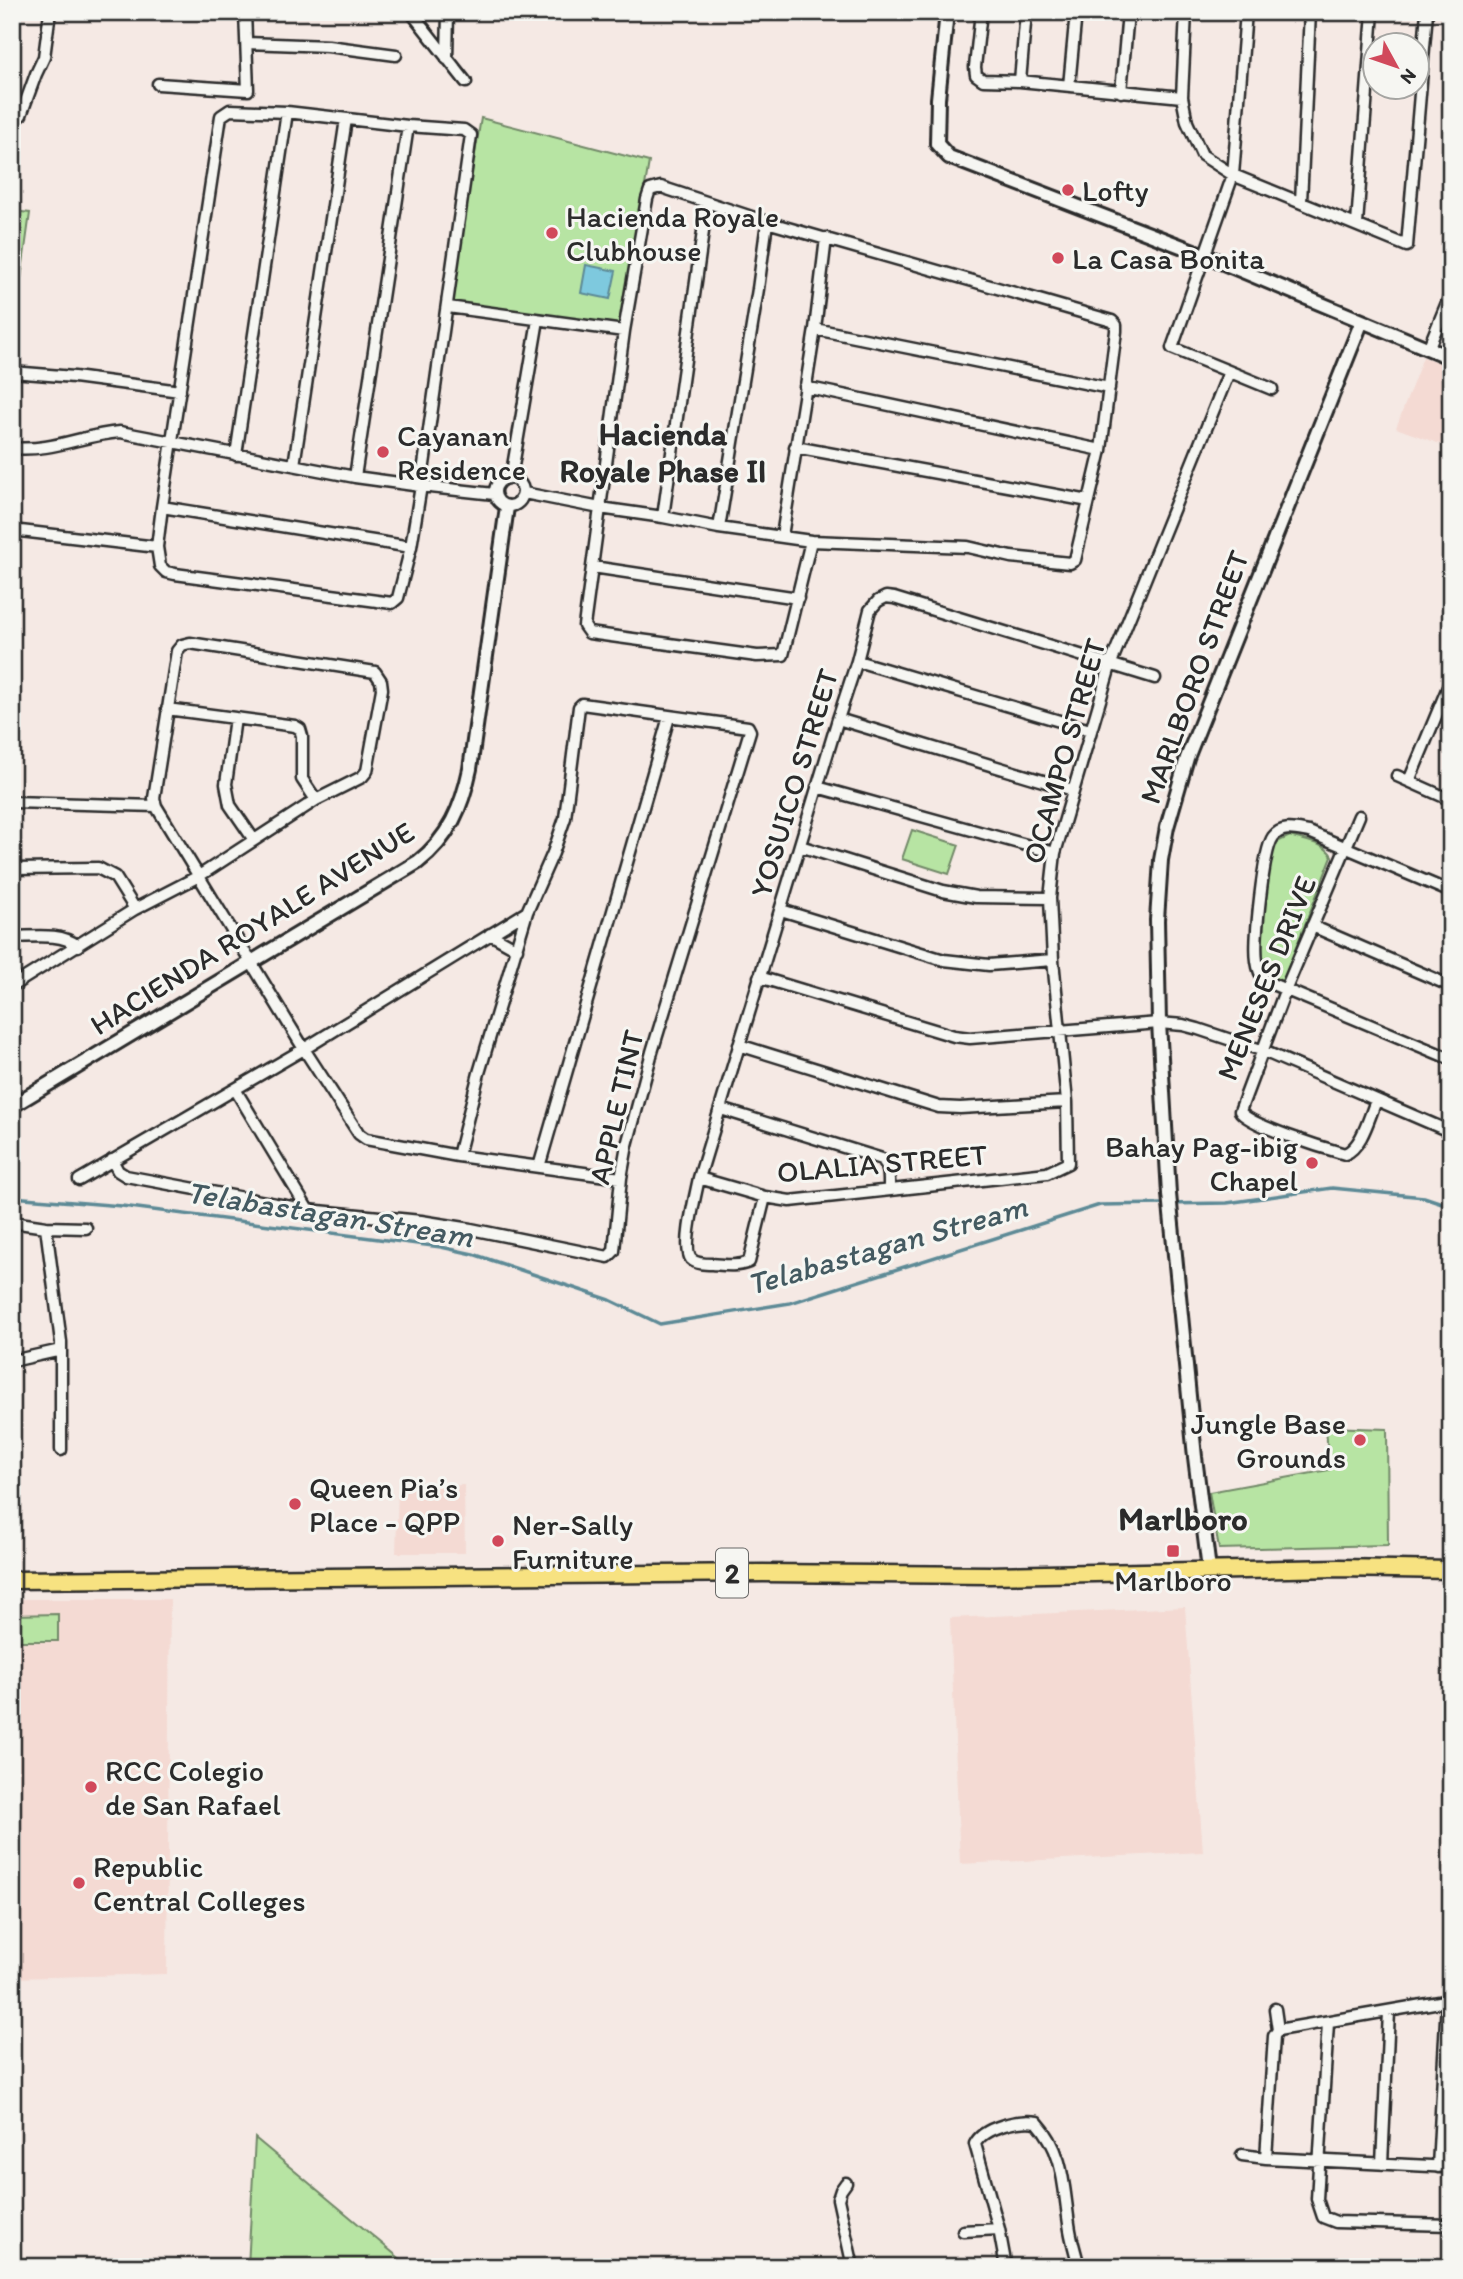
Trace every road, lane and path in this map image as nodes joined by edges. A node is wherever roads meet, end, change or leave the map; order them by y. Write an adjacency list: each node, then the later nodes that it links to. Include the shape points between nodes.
1 (50, 12): 25 (street, via 44,57)
2 (245, 12): 15 (street)
3 (411, 12): 17 (street)
4 (448, 12): 17 (street)
5 (947, 12): 34 (street, via 938,99 937,144 943,152)
6 (981, 12): 18 (street, via 976,75 983,80)
7 (1026, 12): 18 (street)
8 (1076, 12): 21 (street)
9 (1128, 12): 22 (street)
10 (1186, 12): 23 (street)
11 (1246, 12): 28 (street)
12 (1310, 12): 29 (street)
13 (1373, 12): 32 (street)
14 (1427, 12): 32 (street, via 1407,246)
15 (247, 43): 16 (street, via 328,46); 20 (street, via 248,90)
16 (396, 55)
17 (447, 59): 19 (street)
18 (1020, 80): 21 (street)
19 (466, 82)
20 (158, 84)
21 (1069, 86): 22 (street)
22 (1121, 92): 23 (street)
23 (1182, 97): 28 (street, via 1202,155)
24 (287, 113): 26 (street); 48 (street, via 230,110 221,116); 53 (street)
25 (21, 115)
26 (346, 119): 27 (street); 54 (street)
27 (408, 126): 36 (street, via 464,130 471,135); 55 (street)
28 (1233, 175): 29 (street); 34 (street)
29 (1301, 202): 32 (street)
30 (708, 203): 31 (street); 40 (street, via 661,187 650,190); 64 (street)
31 (767, 222): 33 (street); 65 (street)
32 (1357, 224)
33 (825, 237): 39 (street); 46 (street, via 1112,321 1116,331)
34 (1204, 255): 38 (street); 44 (street, via 1172,348)
35 (1451, 293): 41 (street)
36 (448, 307): 37 (street); 57 (street)
37 (538, 320): 40 (street); 56 (street)
38 (1362, 321): 41 (street); 113 (street, MARLBORO STREET, via 1177,791 1161,860)
39 (815, 329): 45 (street); 46 (street)
40 (624, 331): 63 (street)
41 (1428, 349): 42 (street)
42 (1451, 358)
43 (12, 372): 48 (street)
44 (1229, 372): 47 (street); 74 (street, OCAMPO STREET)
45 (806, 387): 50 (street); 52 (street)
46 (1109, 388): 52 (street)
47 (1272, 389)
48 (180, 391): 49 (street)
49 (172, 440): 51 (street, via 120,432 33,450); 53 (street); 61 (street)
50 (795, 447): 60 (street); 67 (street)
51 (12, 448)
52 (1101, 450): 60 (street)
53 (236, 455): 54 (street)
54 (294, 465): 55 (street)
55 (355, 477): 57 (street)
56 (511, 478): 58 (street); 59 (street, via 499,482)
57 (421, 486): 59 (street); 70 (street)
58 (524, 493): 62 (street, via 519,503); 63 (street)
59 (494, 494): 62 (street)
60 (1089, 501): 68 (street, via 1075,560 1070,563 1012,558 968,547)
61 (162, 507): 69 (street); 70 (street)
62 (507, 507): 108 (street, HACIENDA ROYALE AVENUE, via 470,769 452,824 434,850 418,862)
63 (600, 508): 64 (street); 71 (street)
64 (663, 517): 65 (street)
65 (719, 528): 67 (street)
66 (12, 530): 69 (street)
67 (782, 536): 68 (street)
68 (811, 541): 72 (street)
69 (157, 547): 70 (street, via 160,566 166,572 384,604 398,598)
70 (411, 547)
71 (593, 567): 72 (street); 72 (street, via 584,625 589,633 757,656 783,655)
72 (798, 598)
73 (857, 661): 74 (street, YOSUICO STREET, via 870,610 878,601 894,597); 80 (street, YOSUICO STREET); 81 (street)
74 (1111, 663): 75 (street, YOSUICO STREET); 81 (street, OCAMPO STREET)
75 (1155, 678)
76 (1451, 680): 83 (street)
77 (167, 709): 79 (street); 86 (street, via 177,651 190,643 375,672 382,689 367,771); 89 (street)
78 (669, 717): 101 (street, via 579,707 565,818); 128 (street); 129 (street, APPLE TINT, via 748,727 750,731 652,1052)
79 (235, 718): 86 (street, via 300,729 302,779); 91 (street, via 226,784 230,805)
80 (838, 719): 84 (street, YOSUICO STREET); 85 (street)
81 (1090, 730): 85 (street, OCAMPO STREET)
82 (1397, 776): 83 (street)
83 (1409, 782): 87 (street)
84 (817, 787): 92 (street, YOSUICO STREET); 94 (street)
85 (1073, 790): 94 (street, OCAMPO STREET)
86 (316, 800): 91 (street)
87 (1451, 800)
88 (12, 802): 89 (street)
89 (156, 806): 96 (street)
90 (1359, 816): 93 (street, MENESES DRIVE)
91 (254, 840): 96 (street)
92 (800, 846): 98 (street, via 943,891 975,897); 100 (street, YOSUICO STREET)
93 (1346, 847): 97 (street); 102 (street, MENESES DRIVE); 112 (street, via 1289,828 1273,837 1266,853 1256,961 1265,981)
94 (1055, 853): 98 (street, OCAMPO STREET)
95 (12, 869): 99 (street, via 99,868 116,877)
96 (199, 876): 99 (street); 108 (street)
97 (1451, 892)
98 (1050, 898): 107 (street, OCAMPO STREET)
99 (135, 909): 105 (street)
100 (780, 910): 107 (street, via 944,960 989,965); 109 (street, YOSUICO STREET)
101 (527, 912): 103 (street); 106 (street)
102 (1312, 926): 110 (street); 112 (street, MENESES DRIVE)
103 (490, 934): 106 (street); 116 (street)
104 (12, 937): 105 (street, via 61,938)
105 (78, 946): 111 (street)
106 (517, 949): 125 (street)
107 (1053, 960): 114 (street, OCAMPO STREET)
108 (251, 963): 116 (street); 122 (street, HACIENDA ROYALE AVENUE)
109 (760, 977): 114 (street, via 954,1036); 115 (street, YOSUICO STREET)
110 (1451, 985)
111 (12, 986)
112 (1285, 991): 117 (street, MENESES DRIVE); 118 (street)
113 (1158, 1023): 114 (street); 117 (street, via 1198,1028); 141 (street, MARLBORO STREET, via 1169,1194)
114 (1059, 1030): 121 (street, OCAMPO STREET)
115 (739, 1045): 121 (street, via 939,1107); 123 (street, YOSUICO STREET)
116 (304, 1049): 119 (street); 125 (street, via 366,1139)
117 (1261, 1050): 120 (street); 120 (street, MENESES DRIVE, via 1241,1107 1242,1116 1249,1120 1345,1154 1357,1143)
118 (1451, 1059)
119 (235, 1089): 126 (street); 134 (street)
120 (1377, 1101): 124 (street)
121 (1067, 1102): 127 (street, OCAMPO STREET)
122 (12, 1106)
123 (721, 1109): 130 (street, YOSUICO STREET); 132 (street, via 883,1159)
124 (1451, 1132)
125 (458, 1156): 128 (street)
126 (112, 1160): 131 (street); 134 (street, APPLE TINT, via 126,1176)
127 (1069, 1163): 132 (street, OLALIA STREET, via 1047,1173)
128 (539, 1167): 129 (street)
129 (621, 1178): 134 (street, APPLE TINT, via 616,1242 608,1256 438,1224)
130 (699, 1178): 133 (street, OLALIA STREET); 133 (street, YOSUICO STREET, via 689,1232 689,1254 697,1263 749,1262)
131 (79, 1180)
132 (889, 1189): 133 (street, OLALIA STREET, via 790,1201)
133 (765, 1198)
134 (308, 1210)
135 (12, 1222): 136 (street)
136 (46, 1227): 137 (street); 138 (street)
137 (86, 1228)
138 (61, 1350): 139 (street); 140 (street)
139 (12, 1361)
140 (61, 1450)
141 (1209, 1570): 142 (highway, 2); 143 (highway, 2)
142 (1451, 1570)
143 (12, 1580)
144 (1449, 2001): 146 (street); 153 (street)
145 (1275, 2010): 148 (street)
146 (1389, 2012): 147 (street); 152 (street)
147 (1328, 2023): 148 (street); 151 (street)
148 (1278, 2030): 150 (street)
149 (1242, 2155): 150 (street)
150 (1266, 2158): 151 (street)
151 (1320, 2161): 152 (street); 156 (street, via 1317,2199 1323,2217 1336,2222)
152 (1382, 2164): 153 (street)
153 (1438, 2167): 154 (street)
154 (1451, 2167)
155 (846, 2182): 159 (street, via 838,2199)
156 (1451, 2225)
157 (999, 2229): 158 (street); 160 (street); 161 (street, via 975,2144 978,2138 1003,2127 1037,2122 1048,2136 1064,2179)
158 (963, 2231)
159 (853, 2267)
160 (1006, 2267)
161 (1079, 2267)

